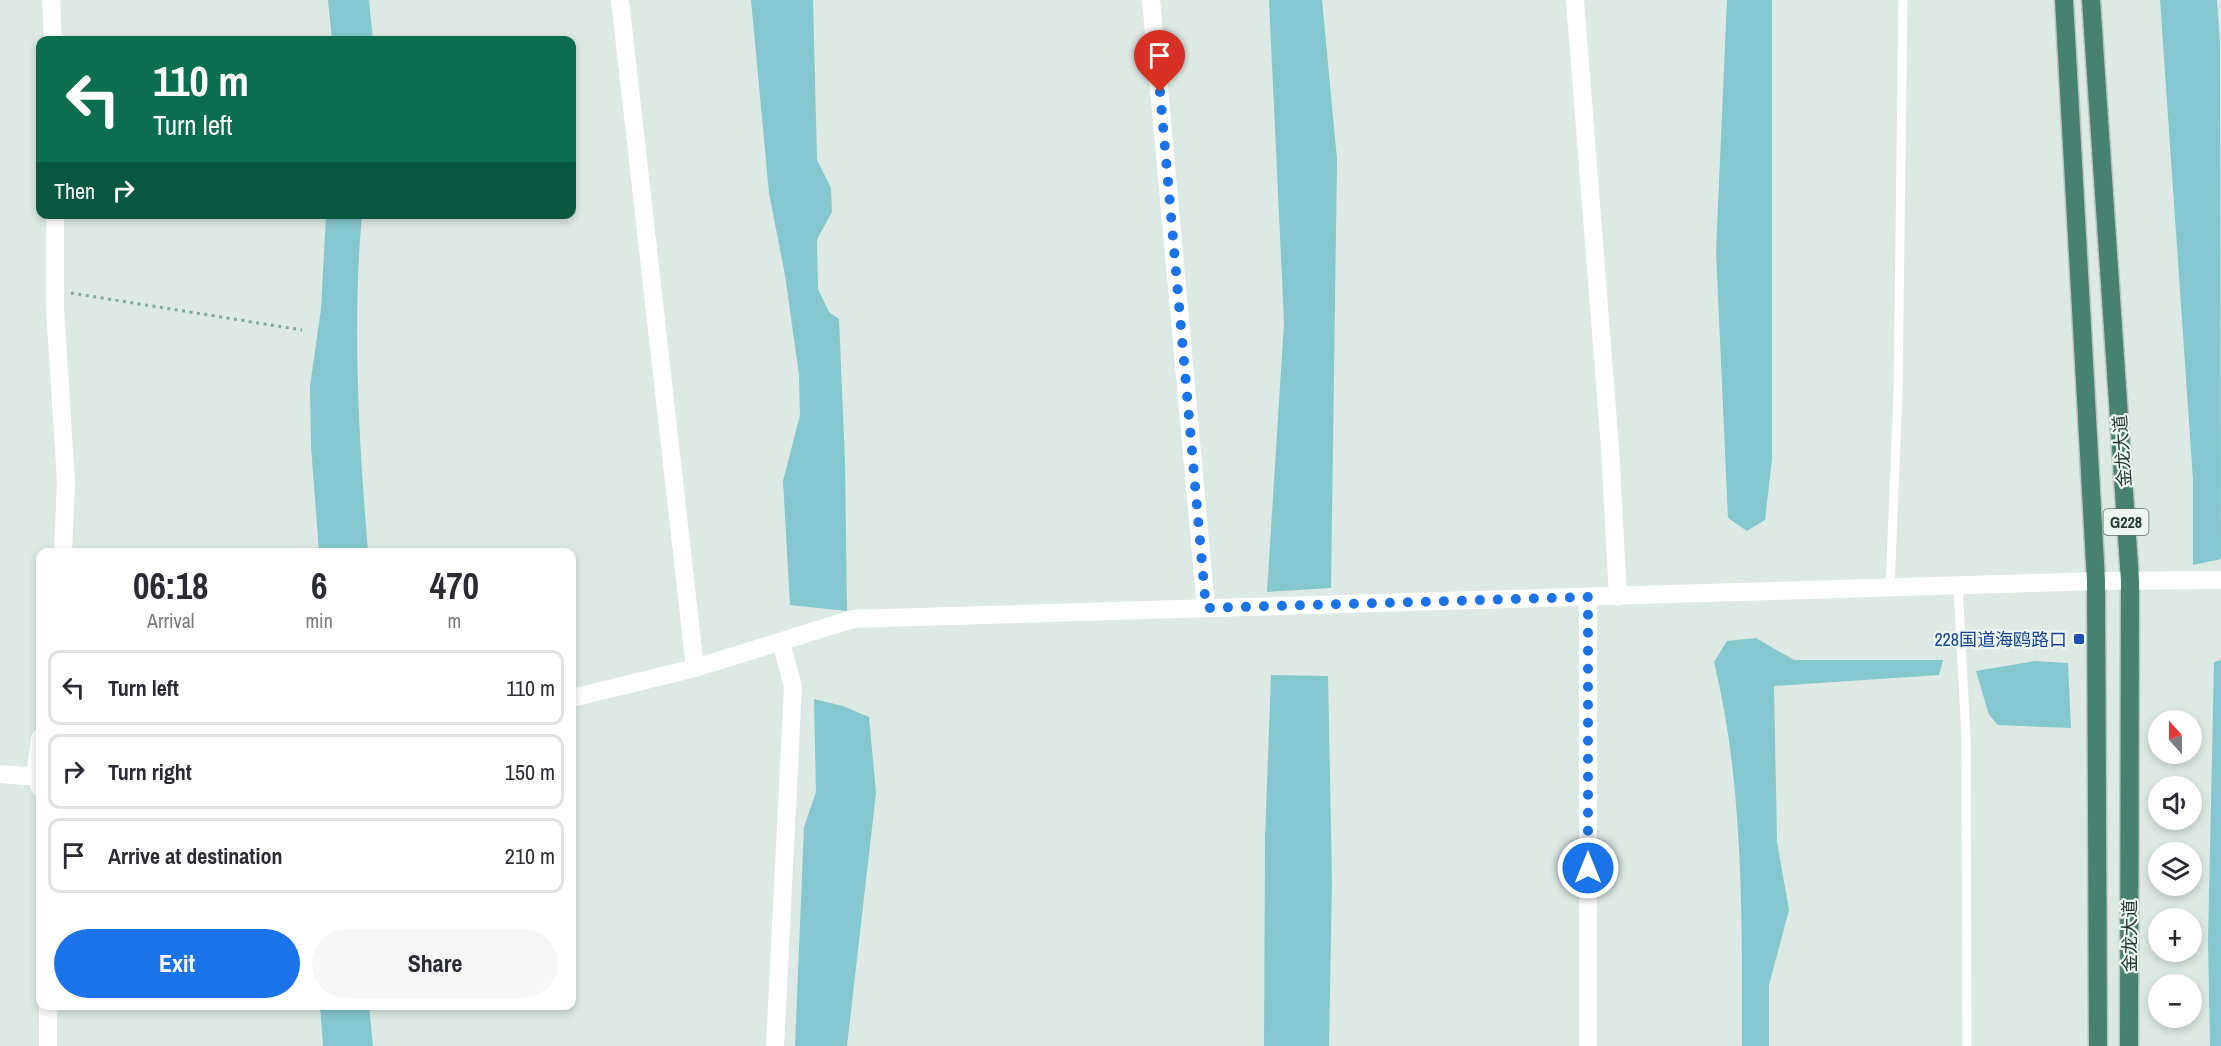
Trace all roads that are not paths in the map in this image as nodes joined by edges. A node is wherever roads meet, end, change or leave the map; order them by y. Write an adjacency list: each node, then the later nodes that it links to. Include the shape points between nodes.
1 (51, 0): 8 (street)
2 (620, 0): 20 (street)
3 (1151, 0): 18 (street)
4 (1575, 0): 17 (street)
5 (1903, 0): 15 (lane, via 1898,394)
6 (2064, 0): 13 (highway, 金龙大道 / G228)
7 (2091, 0): 11 (highway, 金龙大道 / G228)
8 (53, 36)
9 (54, 219): 10 (street, via 66,482)
10 (63, 548)
11 (2130, 580): 12 (street); 13 (street); 30 (highway, 金龙大道 / G228)
12 (2221, 580)
13 (2096, 581): 14 (street); 29 (highway, 金龙大道 / G228)
14 (1958, 586): 15 (street); 28 (lane, via 1966,736)
15 (1890, 588): 17 (street)
16 (1588, 597): 17 (street); 18 (street); 27 (street)
17 (1618, 597)
18 (1206, 608): 19 (street, via 853,619)
19 (781, 642): 20 (street); 26 (street, via 793,687)
20 (695, 668): 21 (street)
21 (576, 697)
22 (0, 774): 23 (street)
23 (36, 780)
24 (48, 1010): 25 (street)
25 (48, 1046)
26 (775, 1046)
27 (1588, 1046)
28 (1967, 1046)
29 (2098, 1046)
30 (2128, 1046)

